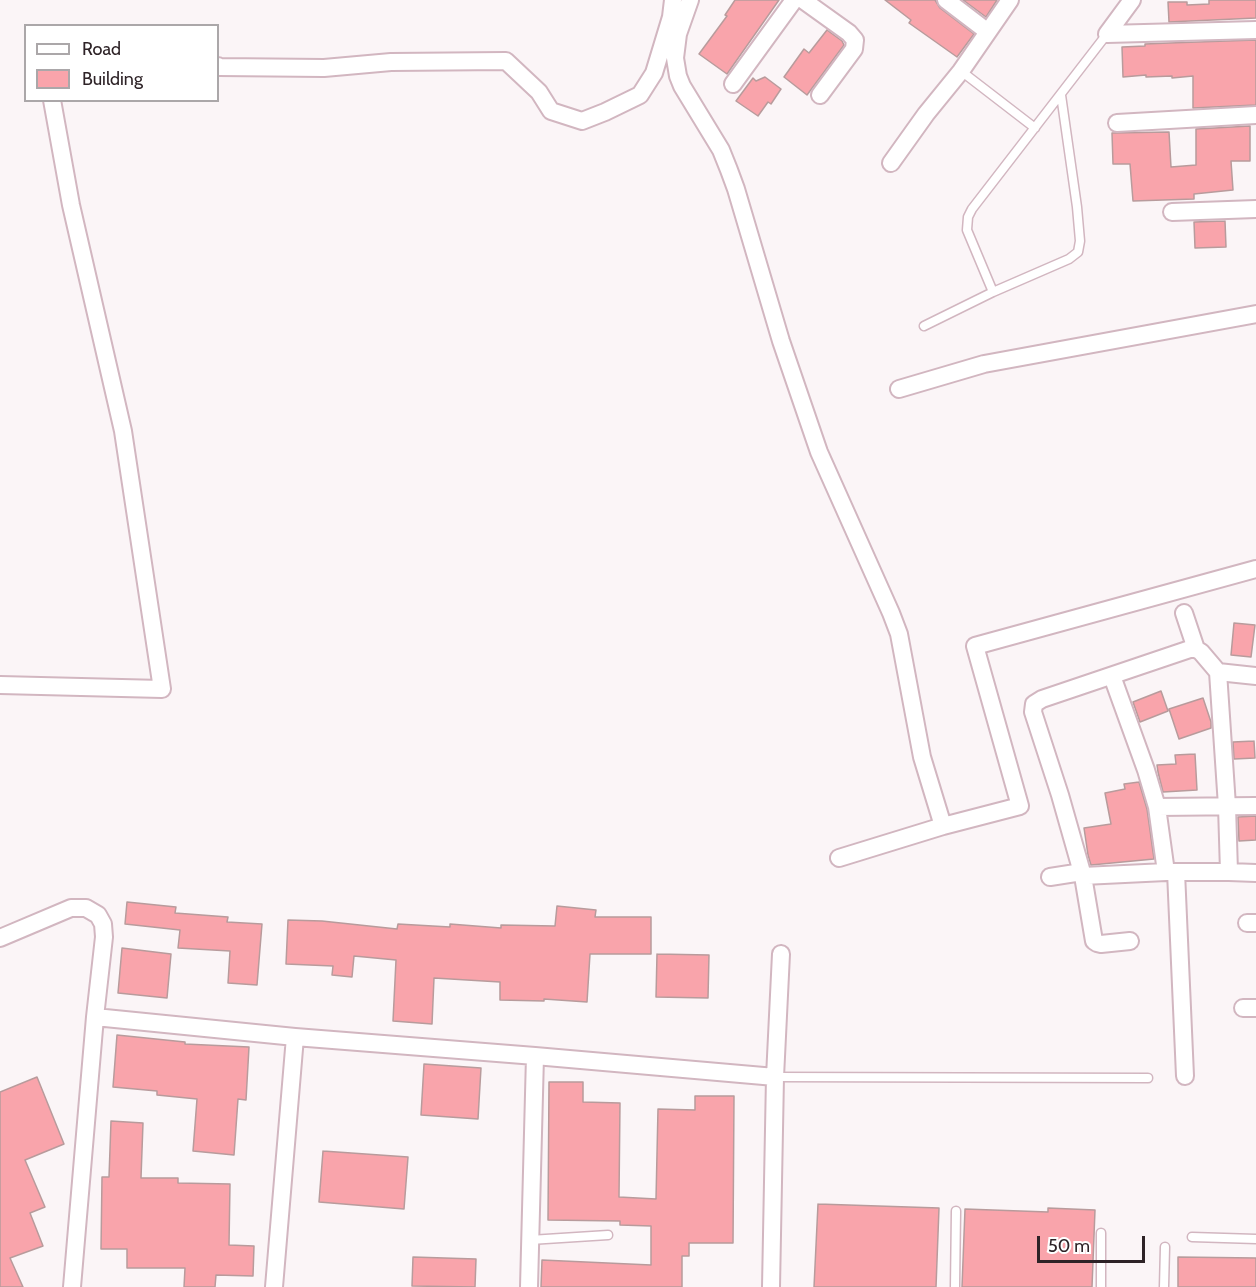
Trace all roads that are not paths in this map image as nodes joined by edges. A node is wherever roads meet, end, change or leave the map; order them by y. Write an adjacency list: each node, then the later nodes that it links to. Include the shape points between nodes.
1 (673, 0): 11 (street, via 654,73 640,95 582,121 551,111 539,92 506,61 391,62 324,68)
2 (690, 0): 37 (street, via 678,34 678,75 729,170 819,452 899,634 922,757)
3 (794, 0): 13 (street)
4 (803, 0): 15 (street, via 855,40 854,49)
5 (945, 0): 9 (street)
6 (1010, 0): 9 (street)
7 (1132, 0): 10 (street)
8 (1256, 30): 10 (street)
9 (988, 32): 12 (street)
10 (1107, 34): 14 (lane)
11 (219, 67)
12 (961, 71): 19 (lane); 20 (street)
13 (732, 84)
14 (1061, 94): 19 (lane); 23 (lane, via 1077,207 1078,252)
15 (820, 95)
16 (52, 102): 33 (street, via 70,205 123,431 162,689)
17 (1256, 115): 18 (street)
18 (1117, 123)
19 (1035, 128): 23 (lane, via 968,217 967,230)
20 (891, 163)
21 (1256, 209): 22 (street)
22 (1172, 212)
23 (993, 292): 25 (lane)
24 (1256, 314): 26 (street, via 984,364)
25 (924, 326)
26 (899, 389)
27 (1256, 568): 37 (street, via 975,646 1020,806)
28 (1184, 613): 29 (street)
29 (1196, 649): 30 (street); 31 (street)
30 (1218, 672): 32 (street); 34 (street)
31 (1112, 676): 36 (street); 42 (street, via 1034,704 1033,712)
32 (1256, 676)
33 (0, 685)
34 (1227, 806): 35 (street); 36 (street); 40 (street)
35 (1256, 806)
36 (1157, 807): 39 (street)
37 (943, 826): 38 (street)
38 (839, 858)
39 (1171, 872): 40 (street); 42 (street); 50 (street)
40 (1228, 872): 41 (street)
41 (1256, 873)
42 (1083, 874): 43 (street); 45 (street, via 1094,941)
43 (1050, 877)
44 (0, 938): 47 (street, via 70,908 86,908 98,915 104,937)
45 (1130, 941)
46 (781, 954): 51 (street)
47 (95, 1017): 48 (street); 60 (street)
48 (295, 1036): 49 (street); 61 (street)
49 (535, 1056): 51 (street); 58 (street)
50 (1185, 1076)
51 (775, 1077): 52 (lane); 63 (street)
52 (1148, 1078)
53 (956, 1211): 64 (lane)
54 (1101, 1233): 65 (lane)
55 (608, 1235): 58 (lane)
56 (1191, 1237): 57 (lane)
57 (1256, 1239)
58 (530, 1240): 62 (street)
59 (1165, 1247): 66 (lane)
60 (72, 1287)
61 (274, 1287)
62 (528, 1287)
63 (771, 1287)
64 (955, 1287)
65 (1101, 1287)
66 (1164, 1287)

